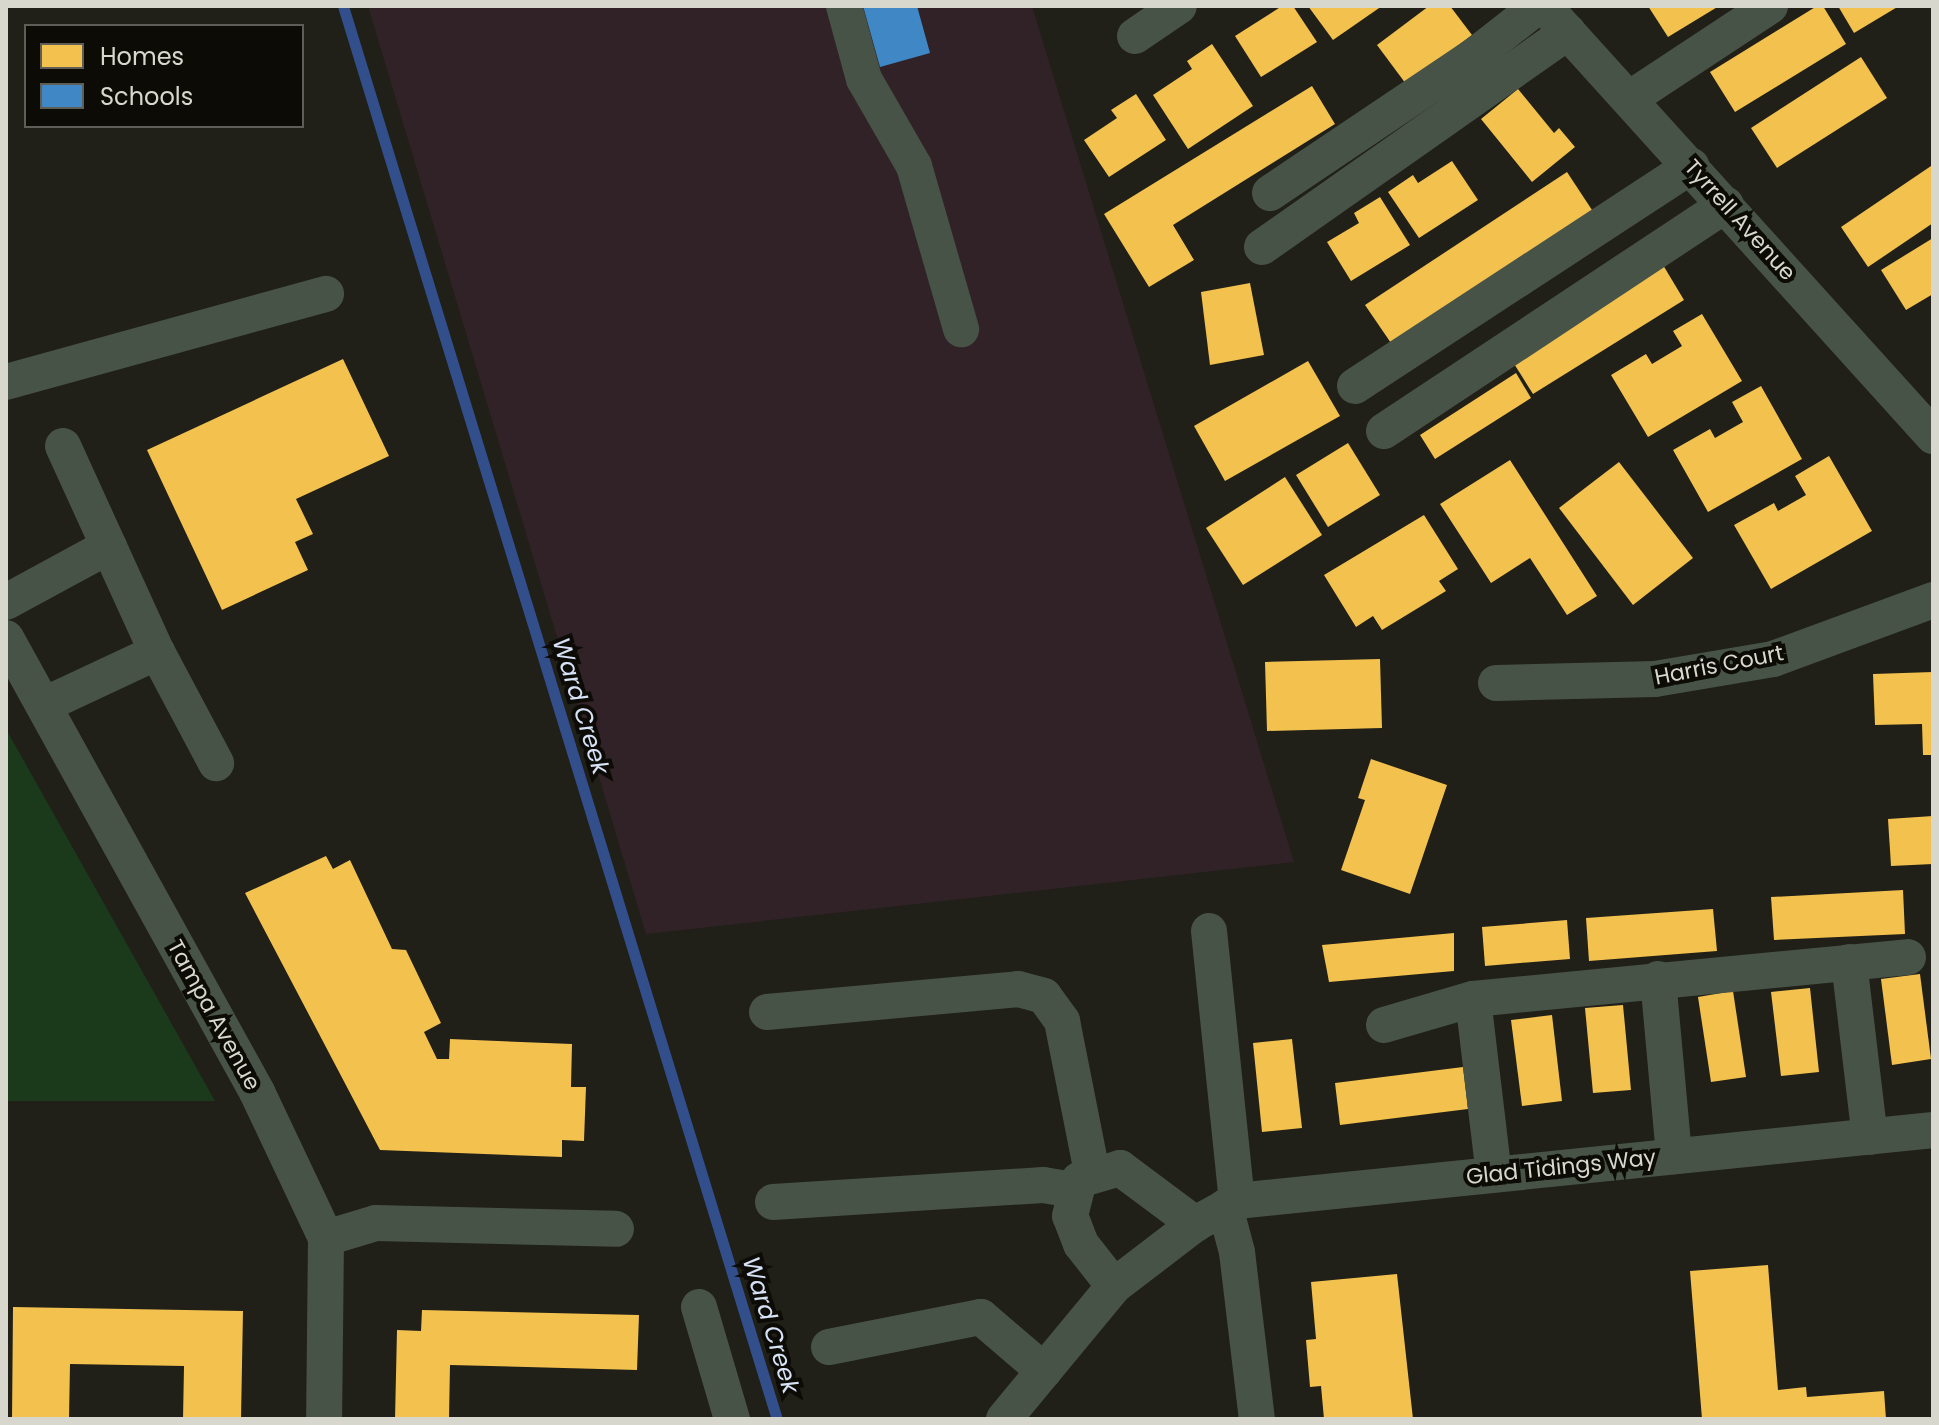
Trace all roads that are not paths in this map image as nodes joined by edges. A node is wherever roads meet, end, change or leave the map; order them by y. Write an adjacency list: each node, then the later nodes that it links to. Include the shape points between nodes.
1 (844, 6): 14 (street, via 864,79 914,166)
2 (1179, 6): 7 (street)
3 (1538, 6): 10 (street, via 1477,54)
4 (1544, 6): 6 (street, Tyrrell Avenue)
5 (1770, 6): 8 (street)
6 (1568, 32): 8 (street, Tyrrell Avenue); 12 (street)
7 (1135, 36)
8 (1629, 99): 9 (street, Tyrrell Avenue)
9 (1691, 166): 11 (street, Tyrrell Avenue); 16 (street)
10 (1270, 193)
11 (1726, 205): 17 (street); 18 (street, Tyrrell Avenue)
12 (1262, 247)
13 (326, 294): 15 (street)
14 (961, 329)
15 (6, 382)
16 (1355, 386)
17 (1384, 431)
18 (1933, 436)
19 (63, 446): 20 (street)
20 (109, 546): 22 (street); 24 (street)
21 (1933, 600): 25 (street, Harris Court, via 1773,659 1655,679)
22 (6, 602)
23 (6, 638): 26 (street, Tampa Avenue)
24 (157, 652): 26 (street); 27 (street)
25 (1496, 683)
26 (44, 705): 43 (street, Tampa Avenue, via 257,1092)
27 (216, 763)
28 (1209, 931): 41 (street)
29 (1908, 957): 30 (street)
30 (1849, 962): 31 (street); 36 (street)
31 (1658, 979): 32 (street); 37 (street)
32 (1473, 999): 34 (street); 38 (street)
33 (767, 1012): 39 (street, via 1018,989 1044,996 1062,1021)
34 (1384, 1025)
35 (1933, 1130): 36 (street, Glad Tidings Way)
36 (1870, 1137): 37 (street, Glad Tidings Way)
37 (1674, 1156): 38 (street, Glad Tidings Way)
38 (1494, 1174): 41 (street, Glad Tidings Way)
39 (1082, 1181): 40 (street); 41 (street, via 1120,1168); 44 (street, via 1070,1216 1081,1244)
40 (773, 1202)
41 (1219, 1210): 44 (street); 51 (street, via 1237,1252)
42 (616, 1229): 43 (street, via 376,1223)
43 (326, 1238): 48 (street, Tampa Avenue)
44 (1114, 1286): 47 (street)
45 (699, 1307): 49 (street)
46 (829, 1347): 47 (street, via 981,1317)
47 (1044, 1371): 50 (street)
48 (324, 1419)
49 (732, 1419)
50 (1004, 1419)
51 (1257, 1419)

